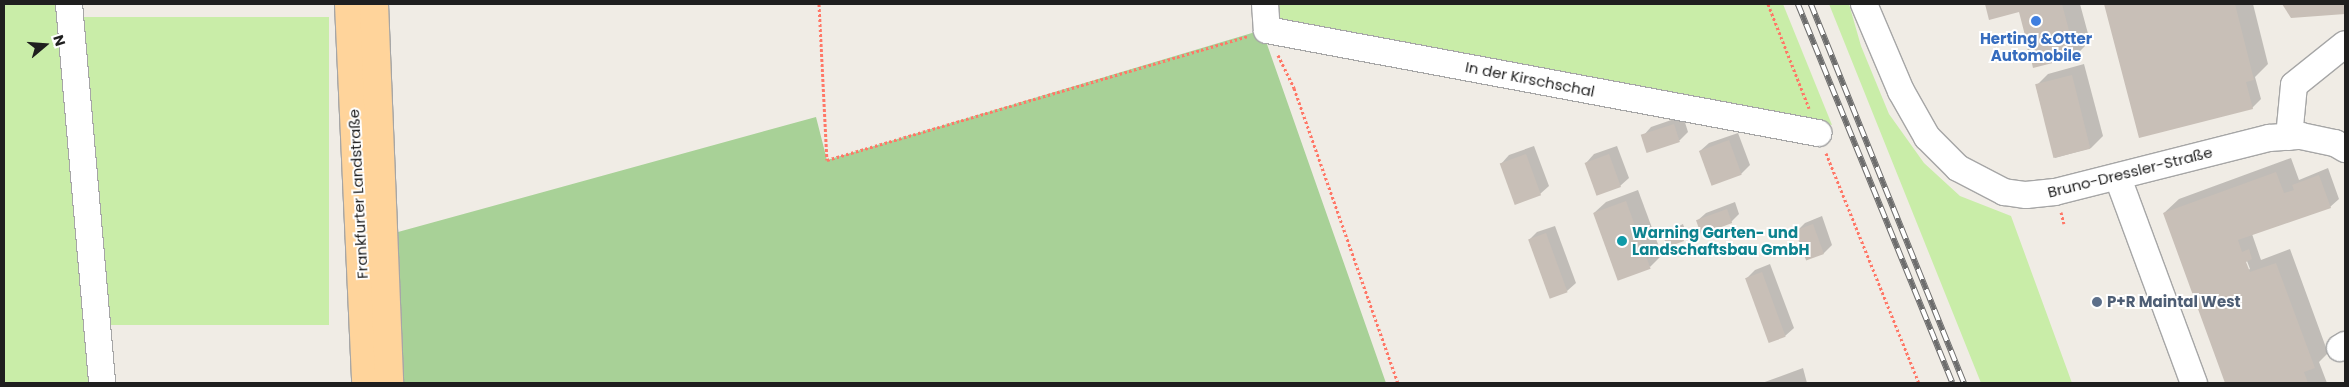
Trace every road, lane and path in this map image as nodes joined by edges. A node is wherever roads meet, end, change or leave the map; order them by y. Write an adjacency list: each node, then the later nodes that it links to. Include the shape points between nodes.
1 (68, 4): 15 (street)
2 (350, 4): 16 (main road, Frankfurter Landstraße)
3 (374, 4): 17 (main road, Frankfurter Landstraße)
4 (819, 4): 8 (path, via 827,160)
5 (1265, 4): 8 (street)
6 (1768, 4): 10 (path)
7 (1864, 4): 14 (street, Bruno-Dressler-Straße, via 1913,115 1927,137 1958,168 1989,186 2026,195)
8 (1267, 30): 10 (street, In der Kirschschal); 18 (path, via 1294,88)
9 (2345, 44): 11 (street, via 2294,85)
10 (1818, 133)
11 (2289, 137): 12 (street, Bruno-Dressler-Straße, via 2320,140); 14 (street, Bruno-Dressler-Straße, via 2260,140)
12 (2345, 149)
13 (1836, 178): 19 (path)
14 (2118, 178): 20 (street)
15 (102, 383)
16 (366, 383)
17 (389, 383)
18 (1398, 383)
19 (1919, 383)
20 (2194, 383)

